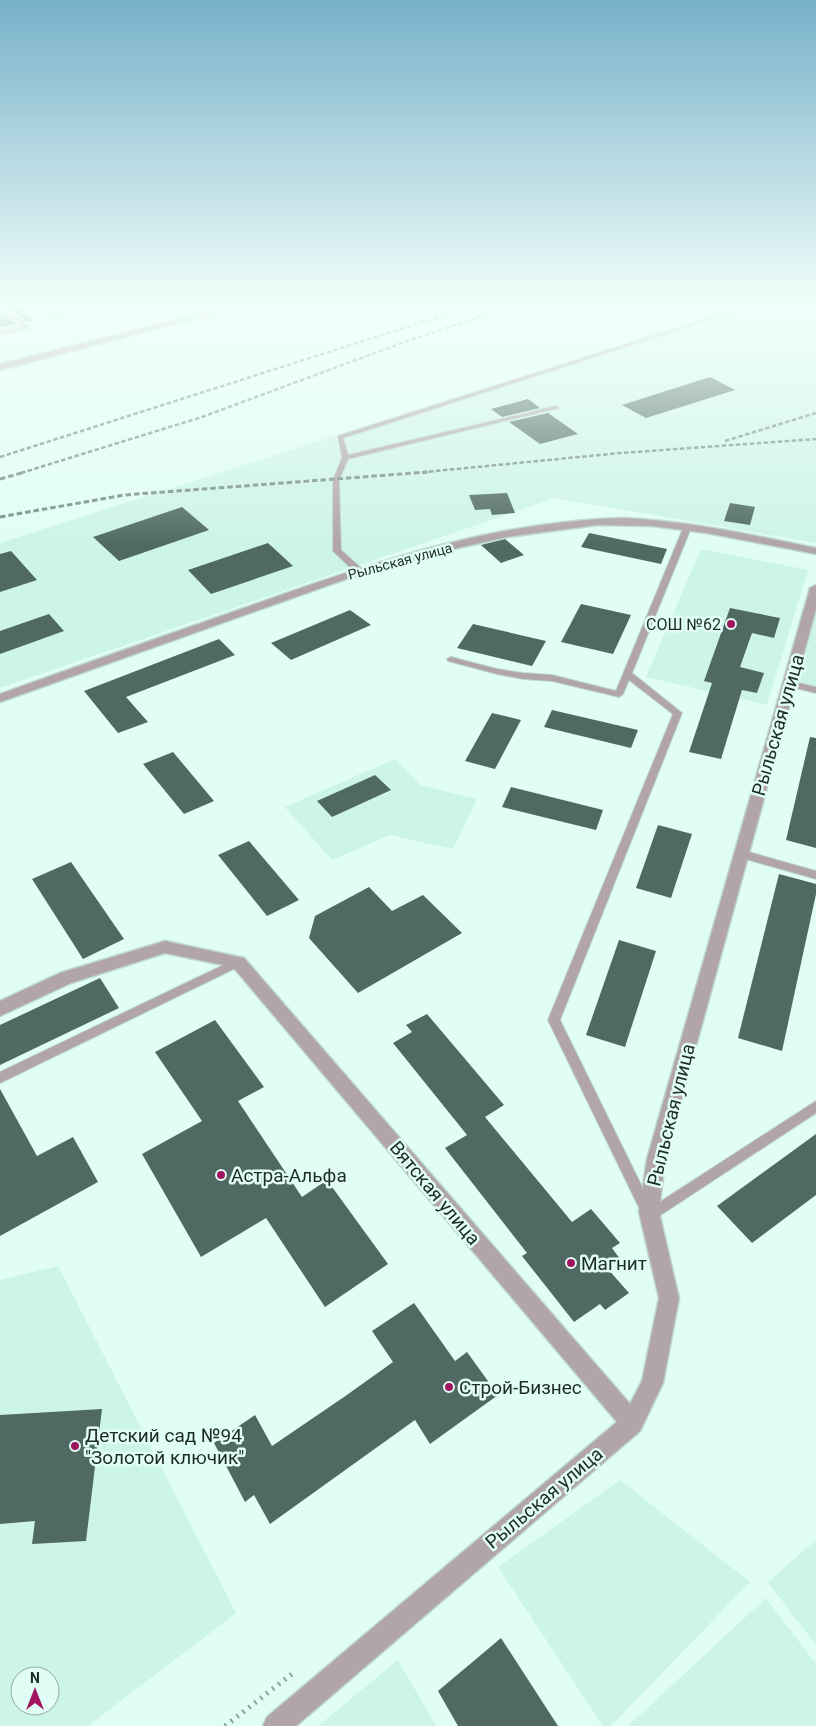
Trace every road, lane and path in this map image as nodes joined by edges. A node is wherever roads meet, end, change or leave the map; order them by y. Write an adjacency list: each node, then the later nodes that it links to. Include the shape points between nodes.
1 (504, 385): 3 (lane, via 340,437)
2 (556, 408): 3 (lane)
3 (345, 458): 6 (lane, via 336,480 337,551)
4 (688, 528): 5 (street, Рыльская улица); 6 (street, Рыльская улица, via 598,522 524,530); 9 (lane)
5 (816, 550)
6 (359, 571): 12 (street, Рыльская улица)
7 (816, 588): 10 (street, Рыльская улица)
8 (451, 659): 9 (lane, via 619,694)
9 (627, 674): 19 (lane, via 678,714 554,1020)
10 (790, 684): 11 (lane); 13 (street, Рыльская улица)
11 (816, 690)
12 (0, 698)
13 (742, 854): 14 (lane); 19 (street, Рыльская улица, via 656,1159)
14 (816, 875)
15 (238, 962): 16 (street, via 165,947 66,978); 17 (lane); 20 (street, Вятская улица)
16 (0, 1010)
17 (0, 1078)
18 (816, 1106): 19 (lane)
19 (650, 1216): 20 (street, Рыльская улица, via 669,1298 652,1383)
20 (632, 1423): 23 (street, Рыльская улица)
21 (292, 1674): 22 (path)
22 (225, 1726)
23 (276, 1726)

